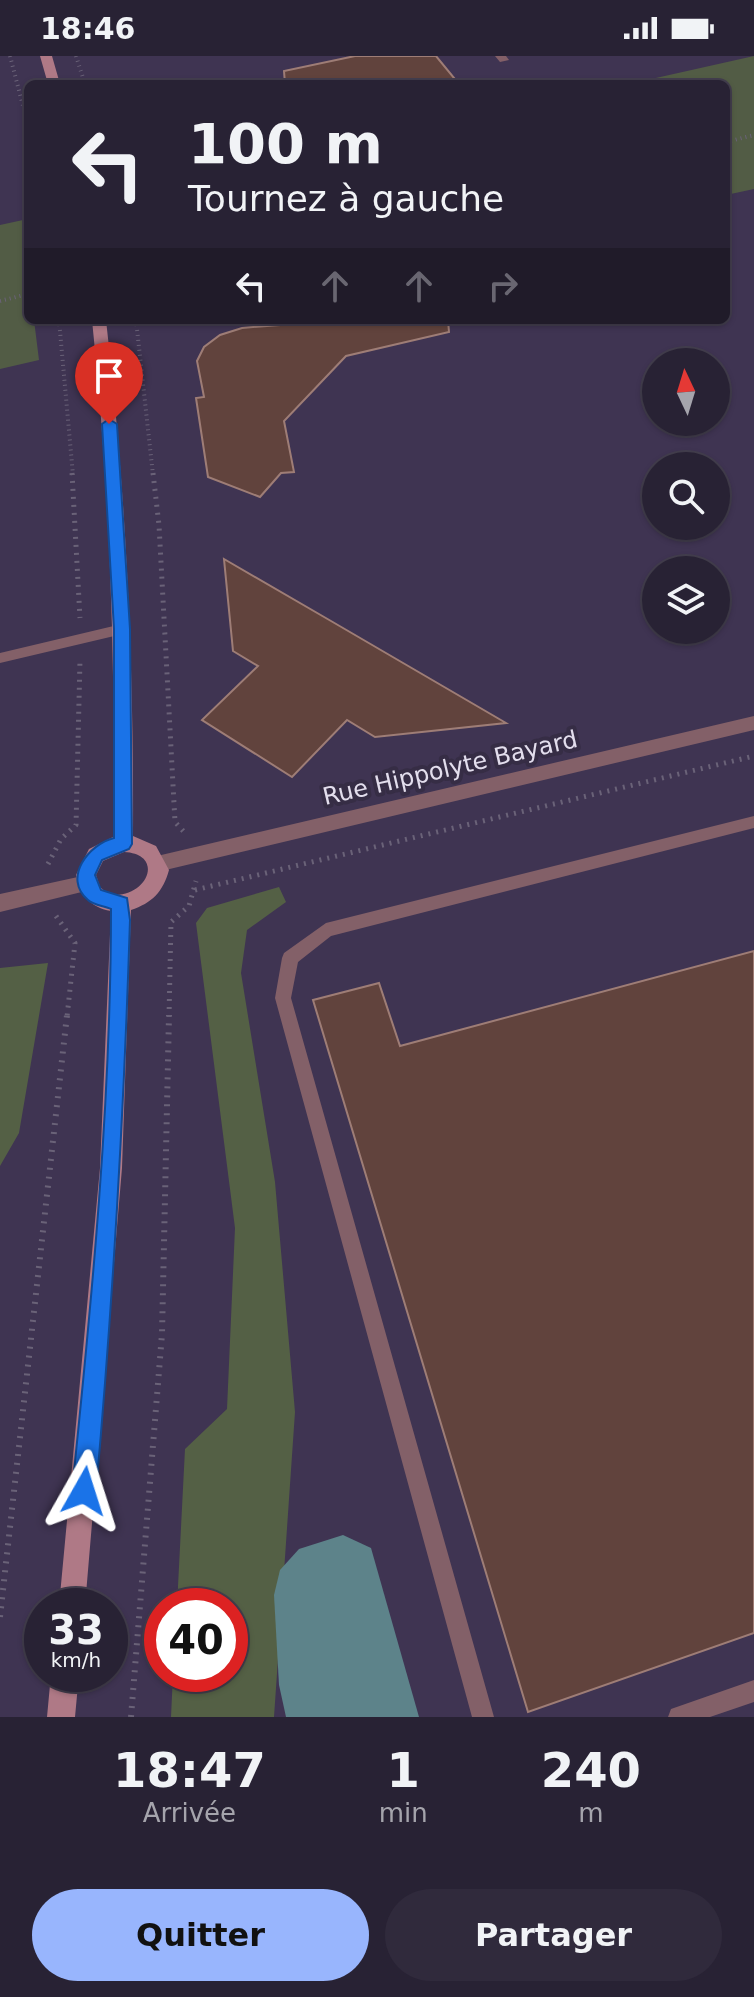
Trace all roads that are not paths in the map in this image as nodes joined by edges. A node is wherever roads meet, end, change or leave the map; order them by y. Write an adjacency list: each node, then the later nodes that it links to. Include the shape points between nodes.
1 (46, 56): 2 (street)
2 (53, 80)
3 (99, 324): 4 (street, via 115,476)
4 (122, 629): 5 (lane); 8 (street)
5 (0, 658)
6 (754, 723): 9 (street, Rue Hippolyte Bayard)
7 (754, 822): 17 (lane, via 326,930 290,958 283,998)
8 (123, 844): 9 (street, via 143,847); 10 (street, via 96,855 86,870)
9 (157, 864): 12 (street, via 156,881 148,892)
10 (87, 883): 11 (street); 12 (street, via 99,899)
11 (0, 903)
12 (121, 904): 13 (street, via 99,1330)
13 (74, 1588)
14 (754, 1691): 18 (lane)
15 (63, 1692): 16 (street)
16 (61, 1717)
17 (483, 1717)
18 (679, 1717)

